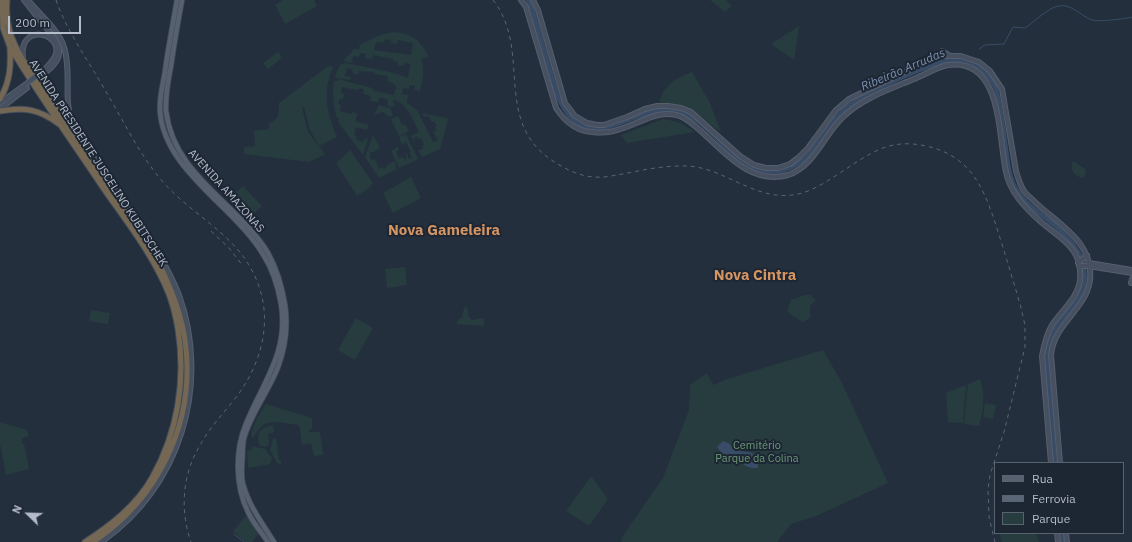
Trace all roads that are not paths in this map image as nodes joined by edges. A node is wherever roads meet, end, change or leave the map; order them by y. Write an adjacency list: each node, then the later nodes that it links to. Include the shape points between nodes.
1 (2, 0): 10 (highway, AVENIDA PRESIDENTE JUSCELINO KUBITSCHEK)
2 (7, 0): 12 (highway, AVENIDA PRESIDENTE JUSCELINO KUBITSCHEK, via 6,18 9,30)
3 (24, 0): 13 (main road, via 59,44 60,55)
4 (28, 0): 35 (main road, AVENIDA PRESIDENTE JUSCELINO KUBITSCHEK, via 58,34 64,46 68,74 67,102 72,123 161,257 179,295 190,348 191,382 188,410 175,453 159,482 139,509)
5 (177, 0): 36 (main road, AVENIDA AMAZONAS, via 161,93 160,110 164,128 184,167 246,231 264,255 272,272 281,306 279,350 245,425 238,454 240,485 245,505)
6 (182, 0): 37 (main road, AVENIDA AMAZONAS, via 166,102 173,141 192,170 262,244 276,271 285,306 284,344 278,368 247,431 243,448 242,482 247,498)
7 (521, 0): 22 (main road, via 526,6 556,108 575,128)
8 (534, 0): 20 (main road, via 565,103 575,116)
9 (0, 20): 10 (highway)
10 (3, 28): 11 (highway, AVENIDA PRESIDENTE JUSCELINO KUBITSCHEK)
11 (10, 47): 15 (highway, via 10,73); 21 (highway, AVENIDA PRESIDENTE JUSCELINO KUBITSCHEK)
12 (23, 60): 13 (main road, via 23,47 28,38 40,34 47,36 53,41 56,50); 34 (highway, AVENIDA PRESIDENTE JUSCELINO KUBITSCHEK, via 157,259 174,294 186,348 187,382 183,409 180,426 170,452 156,480 136,506 110,531)
13 (46, 71): 14 (main road, bridge)
14 (26, 86): 18 (main road); 19 (main road)
15 (0, 99)
16 (1004, 99): 17 (main road); 20 (main road, via 1002,89 990,71 979,62 943,56 927,61 849,99 836,110 798,158 778,168 754,165 740,156 691,112 681,108 657,106); 26 (main road, via 1020,184 1025,192 1080,243)
17 (995, 101): 22 (main road, via 989,85 978,72 961,65 945,66 855,107 842,117 805,166 776,177 755,174 736,163 681,116 657,115 618,130); 27 (main road, via 1006,173 1013,192 1041,222 1070,246)
18 (0, 104)
19 (0, 110): 21 (highway, via 18,108 35,111 49,117)
20 (597, 126): 22 (main road)
21 (63, 128): 24 (highway, AVENIDA PRESIDENTE JUSCELINO KUBITSCHEK)
22 (597, 132)
23 (79, 161): 24 (highway)
24 (86, 163): 25 (highway); 33 (highway, AVENIDA PRESIDENTE JUSCELINO KUBITSCHEK, via 153,260 169,295 181,348 182,382 174,425 166,450 152,478 133,503 106,528)
25 (88, 172)
26 (1086, 256): 27 (main road); 28 (main road)
27 (1080, 264): 28 (main road); 31 (main road, via 1077,290 1044,342 1042,356)
28 (1089, 265): 29 (main road); 30 (main road); 32 (main road, via 1090,281 1082,302 1062,326 1052,348)
29 (1132, 270)
30 (1132, 273)
31 (1051, 462)
32 (1060, 462)
33 (85, 542)
34 (94, 542)
35 (101, 542)
36 (268, 542)
37 (274, 542)

